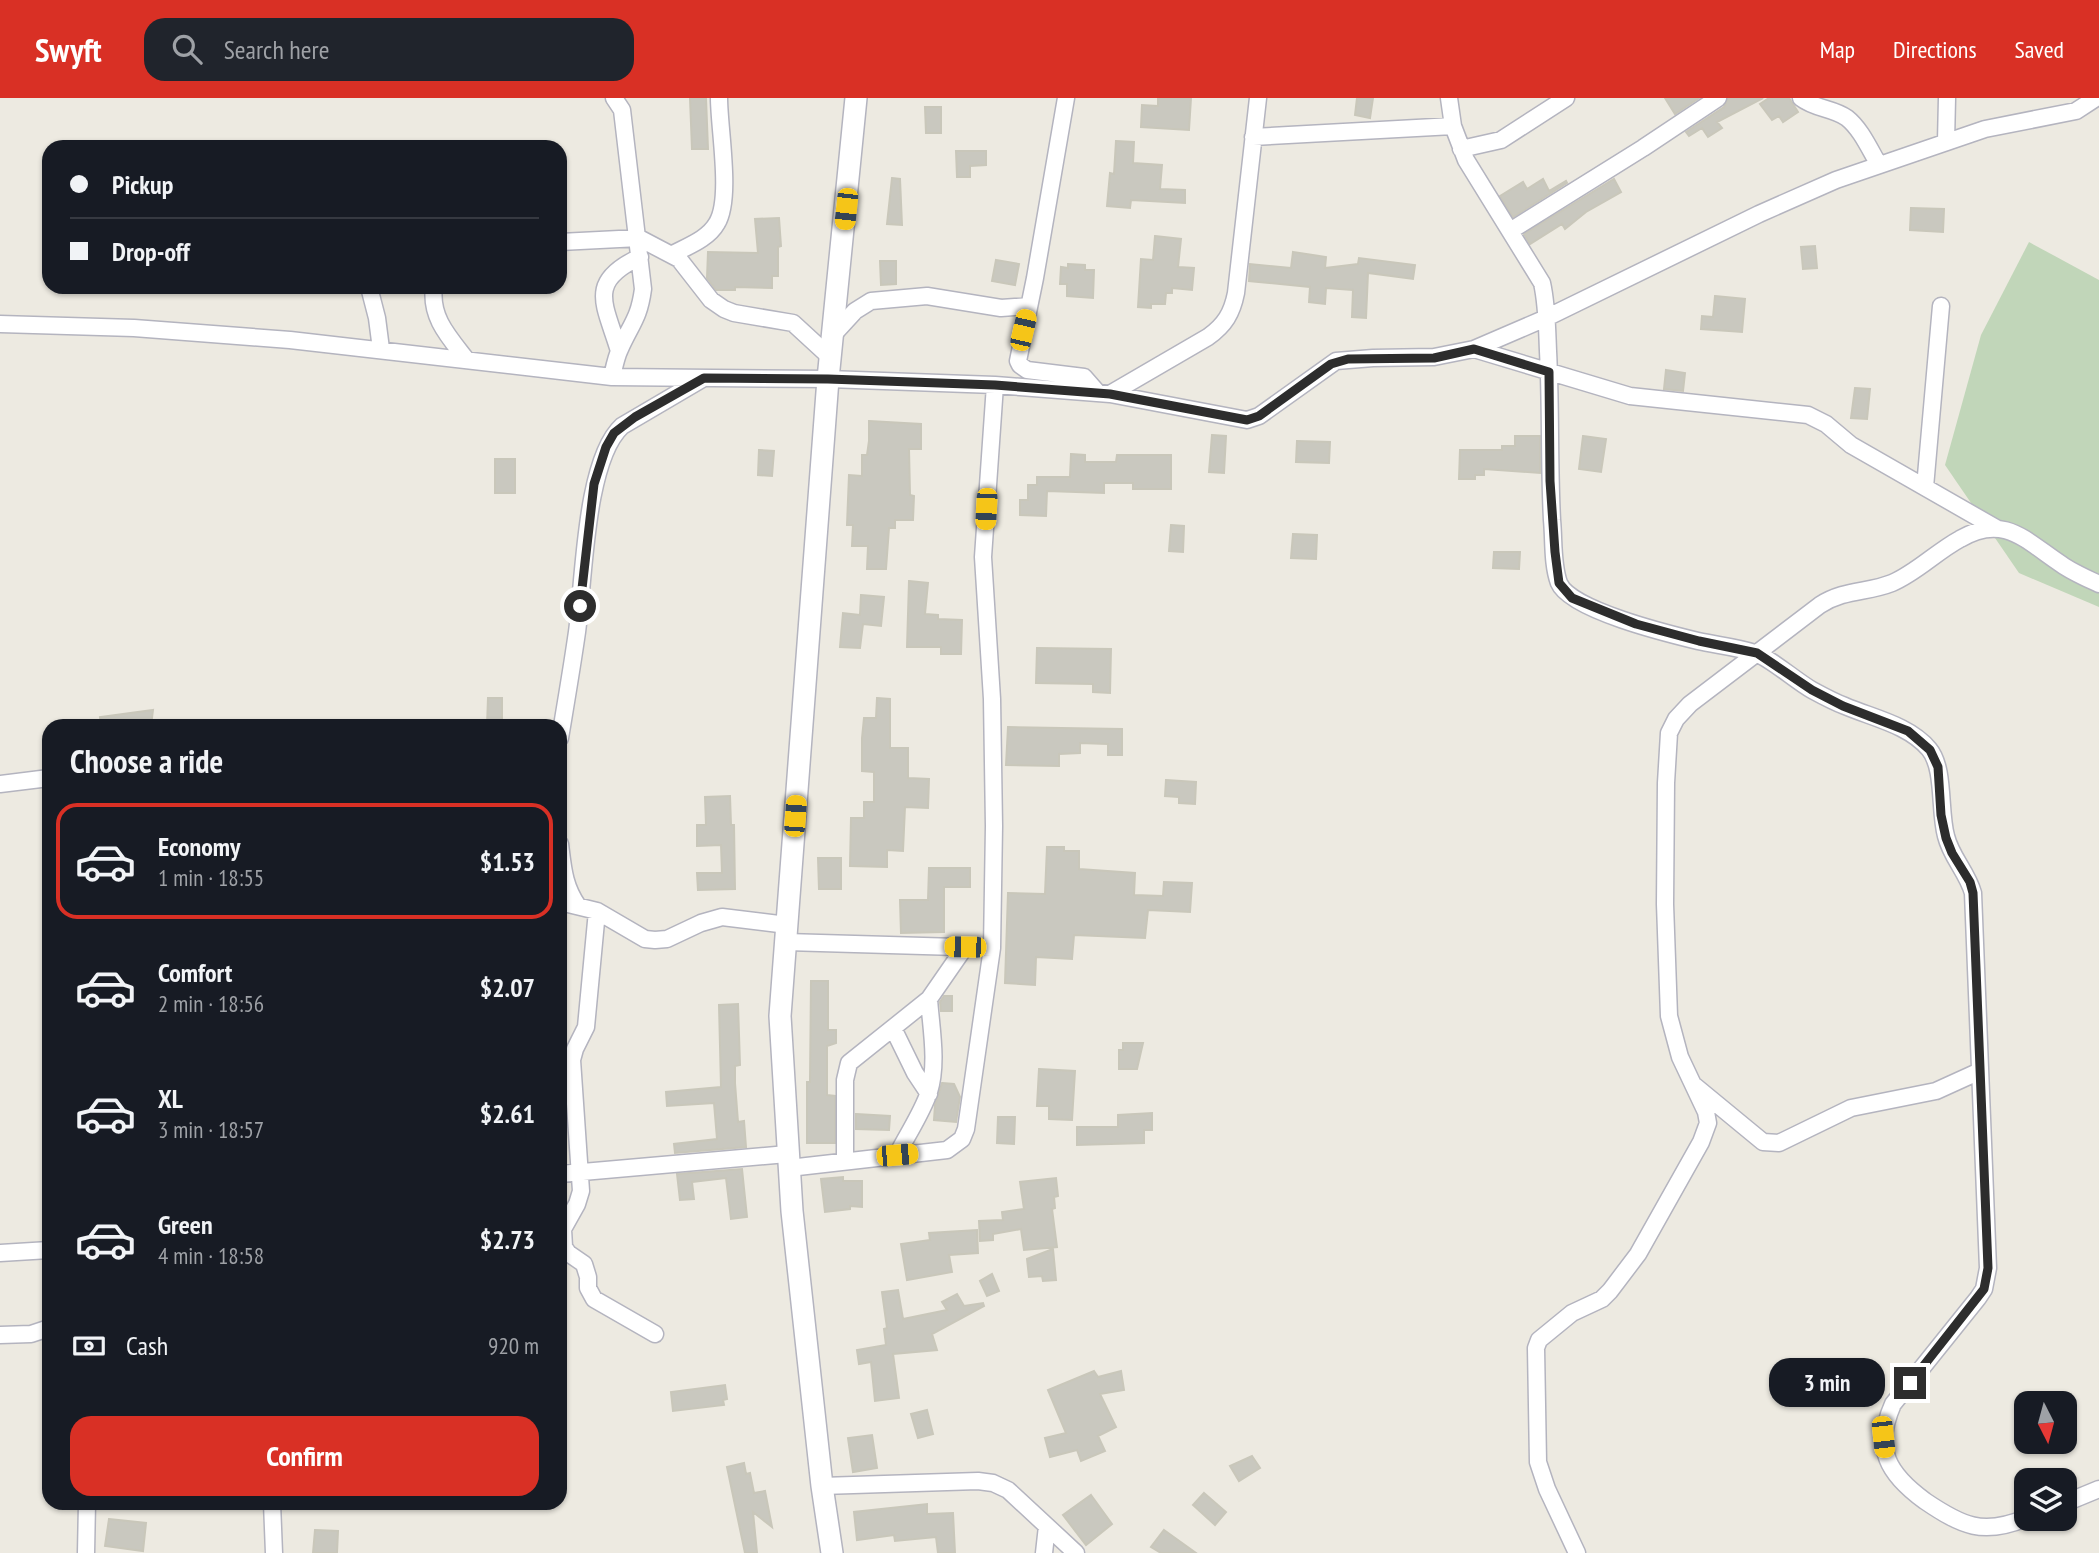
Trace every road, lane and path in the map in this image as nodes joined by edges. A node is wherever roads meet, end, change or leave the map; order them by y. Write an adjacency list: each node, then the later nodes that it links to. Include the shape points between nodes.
1 (614, 98): 18 (street, via 622,110)
2 (719, 98): 20 (street, via 722,209 709,233)
3 (856, 98): 28 (street)
4 (1066, 98): 24 (street)
5 (1258, 98): 13 (street)
6 (1449, 98): 12 (street)
7 (1566, 98): 15 (street, via 1501,140)
8 (1718, 98): 17 (street)
9 (1801, 98): 16 (street, via 1846,117)
10 (1947, 98): 14 (street)
11 (2096, 98): 14 (street, via 2076,111 1985,129)
12 (1453, 126): 13 (street); 15 (street)
13 (1253, 137): 38 (street, via 1230,315 1208,337)
14 (1946, 142): 16 (street)
15 (1461, 149): 17 (street)
16 (1879, 165): 26 (street, via 1759,214)
17 (1510, 231): 26 (street, via 1542,282)
18 (639, 238): 19 (street); 20 (street); 21 (street)
19 (567, 242)
20 (673, 254): 28 (street, via 724,309 793,324)
21 (640, 257): 31 (street, via 641,307); 31 (street, via 615,270 605,285)
22 (371, 294): 29 (street)
23 (433, 294): 32 (street, via 438,321)
24 (1029, 306): 28 (street, via 1001,308 927,296 872,300 855,311); 38 (street, via 1018,353 1020,365 1027,370 1078,375)
25 (1941, 306): 39 (street)
26 (1546, 318): 30 (street); 33 (street)
27 (0, 324): 29 (street, via 185,331)
28 (831, 346): 36 (street)
29 (381, 349): 32 (street)
30 (1474, 349): 33 (street); 38 (street, via 1434,358 1336,361 1247,420)
31 (619, 351): 34 (street)
32 (466, 359): 34 (street)
33 (1549, 372): 39 (street, via 1630,396 1808,415); 42 (street, via 1550,481 1555,552 1564,591 1579,602 1636,624)
34 (612, 377): 35 (street)
35 (704, 378): 36 (street); 43 (street, via 622,426 606,447 594,484)
36 (828, 379): 37 (street); 50 (street)
37 (995, 385): 38 (street); 52 (street, via 983,557 992,699)
38 (1104, 394)
39 (1924, 487): 40 (street)
40 (1996, 528): 41 (street, via 2026,538 2062,566); 42 (street, via 1976,530 1891,583 1825,602)
41 (2099, 584)
42 (1757, 653): 55 (street, via 1833,701 1908,731 1930,750 1938,767 1946,838 1973,893); 56 (street, via 1690,704 1671,726 1667,743 1669,1016)
43 (563, 719)
44 (42, 779): 45 (street)
45 (0, 784)
46 (567, 888): 48 (street)
47 (567, 904): 48 (street)
48 (578, 906): 49 (street)
49 (597, 911): 50 (street, via 645,939 667,939 722,917); 61 (street, via 586,1027 572,1060)
50 (786, 933): 51 (street); 60 (street, via 780,1016)
51 (965, 947): 52 (street); 53 (street)
52 (992, 948): 58 (street, via 962,1139 947,1150)
53 (929, 999): 54 (street); 57 (street, via 933,1069)
54 (893, 1028): 57 (street); 59 (street, via 849,1063)
55 (1980, 1071): 56 (street, via 1936,1091 1851,1108 1771,1144); 75 (street, via 1987,1281 1893,1404 1883,1437 1892,1471 1906,1487 1954,1521 1988,1527)
56 (1692, 1083): 82 (street, via 1708,1123 1638,1254 1610,1291 1572,1313 1539,1340 1536,1348 1538,1462)
57 (929, 1094): 58 (street)
58 (897, 1155): 59 (street)
59 (845, 1160): 60 (street)
60 (788, 1161): 61 (street, via 648,1165); 70 (street)
61 (579, 1173): 62 (street); 63 (street, via 581,1198)
62 (567, 1174)
63 (567, 1222)
64 (42, 1250): 65 (street)
65 (0, 1252)
66 (567, 1252): 68 (street, via 584,1264 594,1299)
67 (42, 1330): 69 (street)
68 (655, 1334)
69 (0, 1335)
70 (822, 1486): 76 (street, via 993,1483 1008,1490); 79 (street)
71 (2099, 1489): 72 (street)
72 (2077, 1498)
73 (87, 1510): 77 (street)
74 (272, 1510): 78 (street)
75 (2014, 1523)
76 (1047, 1526): 80 (street); 81 (street)
77 (86, 1553)
78 (274, 1553)
79 (832, 1553)
80 (1044, 1553)
81 (1076, 1553)
82 (1577, 1553)

